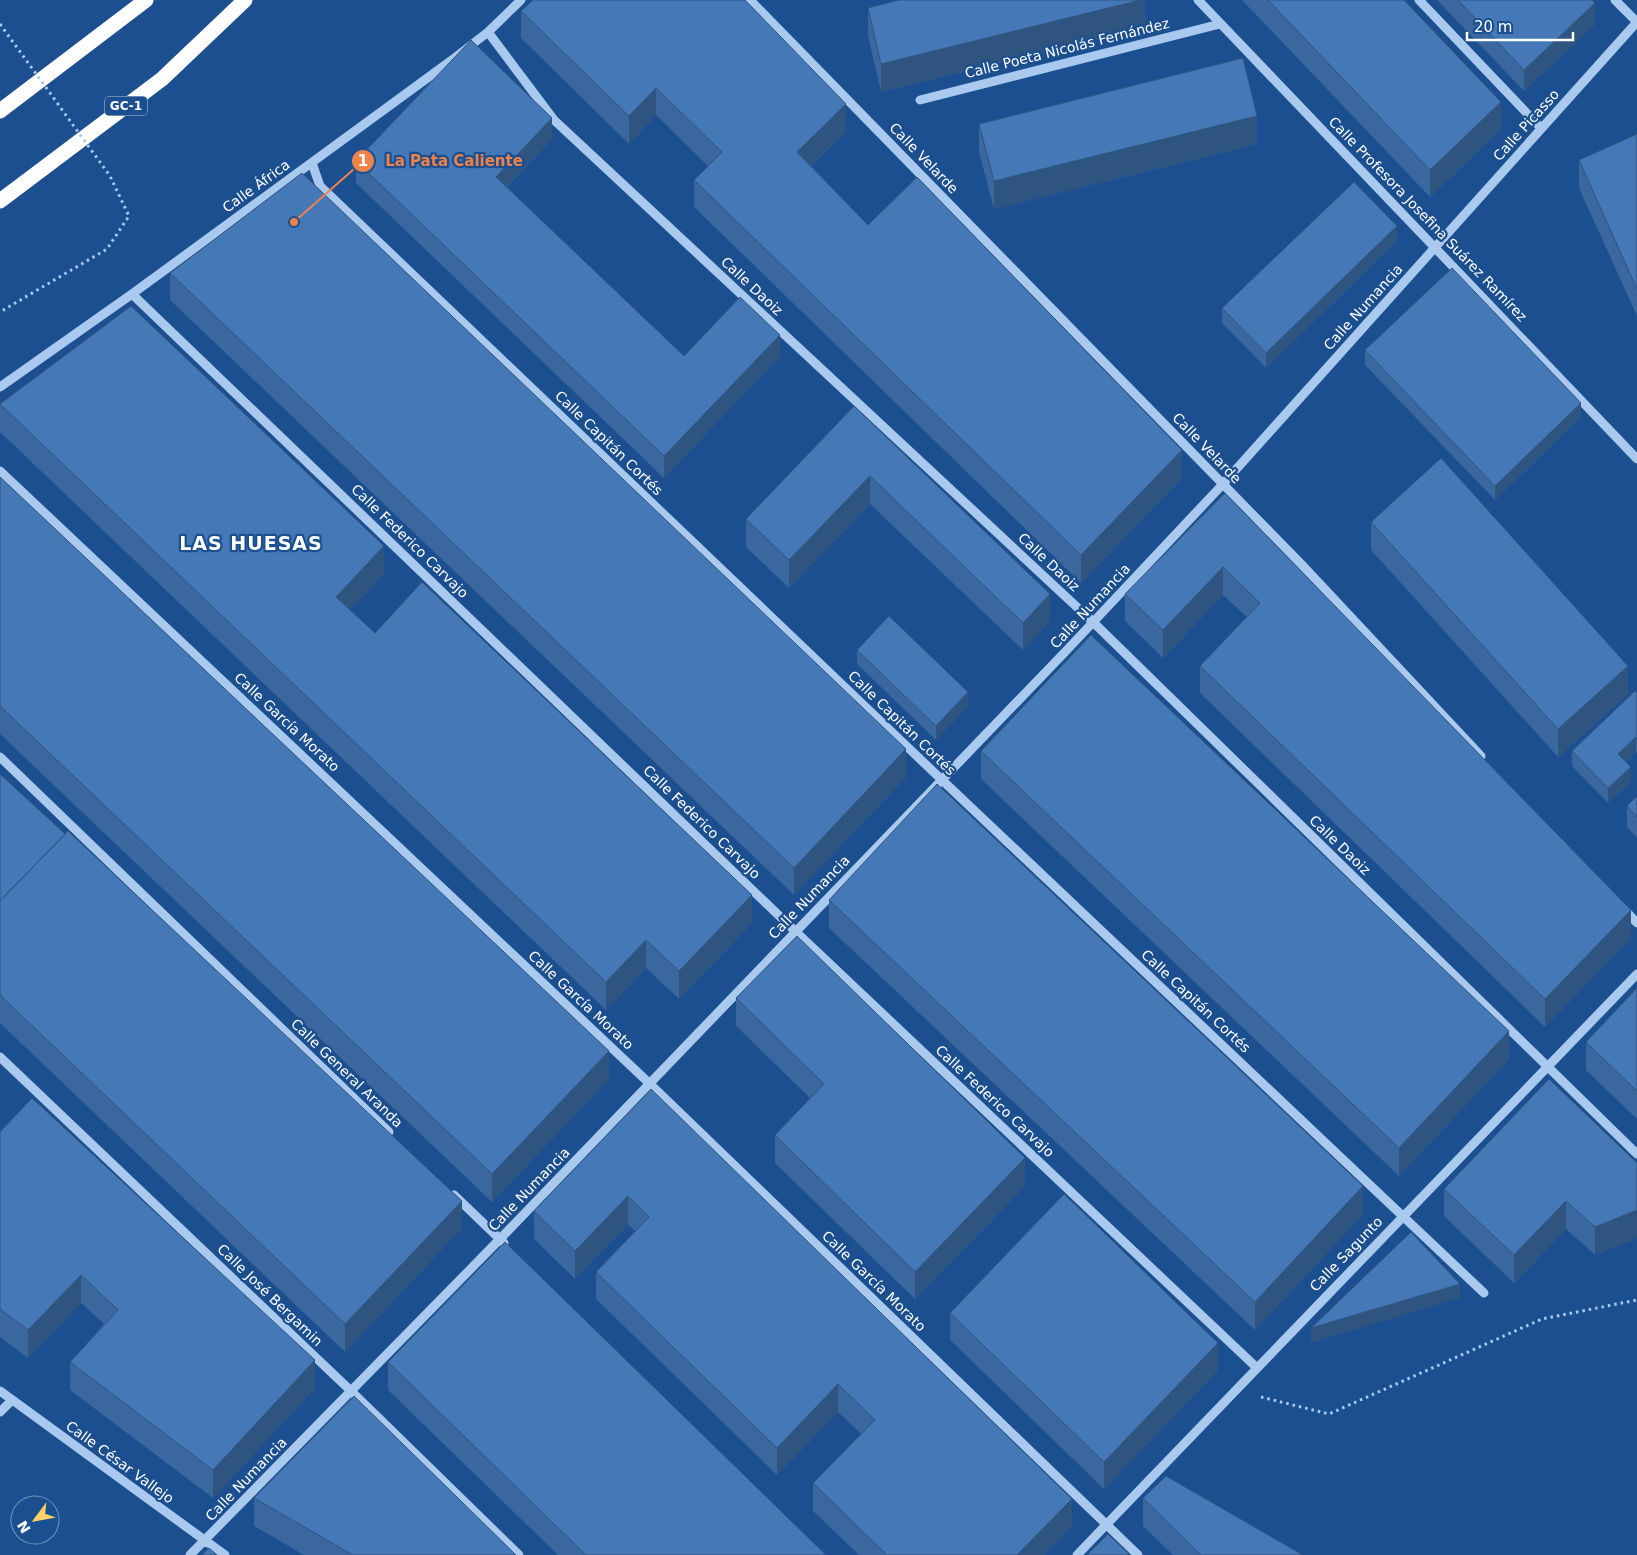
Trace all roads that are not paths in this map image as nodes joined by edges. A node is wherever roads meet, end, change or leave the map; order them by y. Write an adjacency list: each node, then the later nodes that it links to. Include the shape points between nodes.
1 (146, 0): 12 (highway)
2 (245, 0): 15 (highway, GC-1, via 162,79)
3 (522, 0): 10 (street, Calle África)
4 (750, 0): 21 (street, Calle Velarde)
5 (1198, 0): 9 (street, Calle Profesora Josefina Suárez Ramírez)
6 (1419, 0): 13 (street)
7 (1615, 0): 8 (street)
8 (1637, 22): 13 (street, Calle Picasso)
9 (1220, 24): 11 (street, Calle Poeta Nicolás Fernández); 16 (street, Calle Profesora Josefina Suárez Ramírez)
10 (488, 32): 14 (street, Calle África); 22 (street, Calle Daoiz, via 554,120)
11 (920, 100)
12 (0, 111)
13 (1541, 128): 16 (street, Calle Picasso)
14 (312, 163): 17 (street, Calle África); 25 (street, Calle Capitán Cortés, via 320,186)
15 (0, 202)
16 (1436, 247): 19 (street, Calle Profesora Josefina Suárez Ramírez); 21 (street, Calle Numancia)
17 (132, 294): 18 (street, Calle África); 28 (street, Calle Federico Carvajo)
18 (0, 387)
19 (1637, 459)
20 (0, 471): 32 (street, Calle García Morato)
21 (1223, 484): 22 (street, Calle Numancia); 24 (street, Calle Velarde)
22 (1093, 622): 25 (street, Calle Numancia); 31 (street, Calle Daoiz)
23 (0, 757): 33 (street, Calle General Aranda)
24 (1489, 765)
25 (942, 780): 28 (street, Calle Numancia); 36 (street, Calle Capitán Cortés)
26 (1617, 901): 27 (street)
27 (1637, 922)
28 (795, 931): 32 (street, Calle Numancia); 40 (street, Calle Federico Carvajo)
29 (1637, 974): 31 (street, Calle Sagunto)
30 (0, 1057): 42 (street, Calle José Bergamin)
31 (1548, 1066): 34 (street, Calle Daoiz); 36 (street, Calle Sagunto)
32 (649, 1083): 37 (street, Calle Numancia); 45 (street, Calle García Morato)
33 (393, 1136)
34 (1637, 1154)
35 (450, 1191): 37 (street)
36 (1403, 1216): 39 (street, Calle Capitán Cortés); 40 (street, Calle Sagunto)
37 (500, 1239): 38 (street); 42 (street, Calle Numancia)
38 (514, 1253)
39 (1484, 1293)
40 (1256, 1367): 45 (street, Calle Sagunto)
41 (0, 1391): 43 (street, Calle César Vallejo)
42 (351, 1392): 46 (street, Calle Numancia); 49 (street, Calle José Bergamin)
43 (12, 1400): 44 (street); 46 (street, Calle César Vallejo)
44 (0, 1412)
45 (1106, 1524): 50 (street, Calle Sagunto); 51 (street, Calle García Morato)
46 (205, 1540): 47 (street, Calle Numancia); 48 (street, Calle César Vallejo)
47 (190, 1555)
48 (225, 1555)
49 (519, 1555)
50 (1077, 1555)
51 (1138, 1555)

